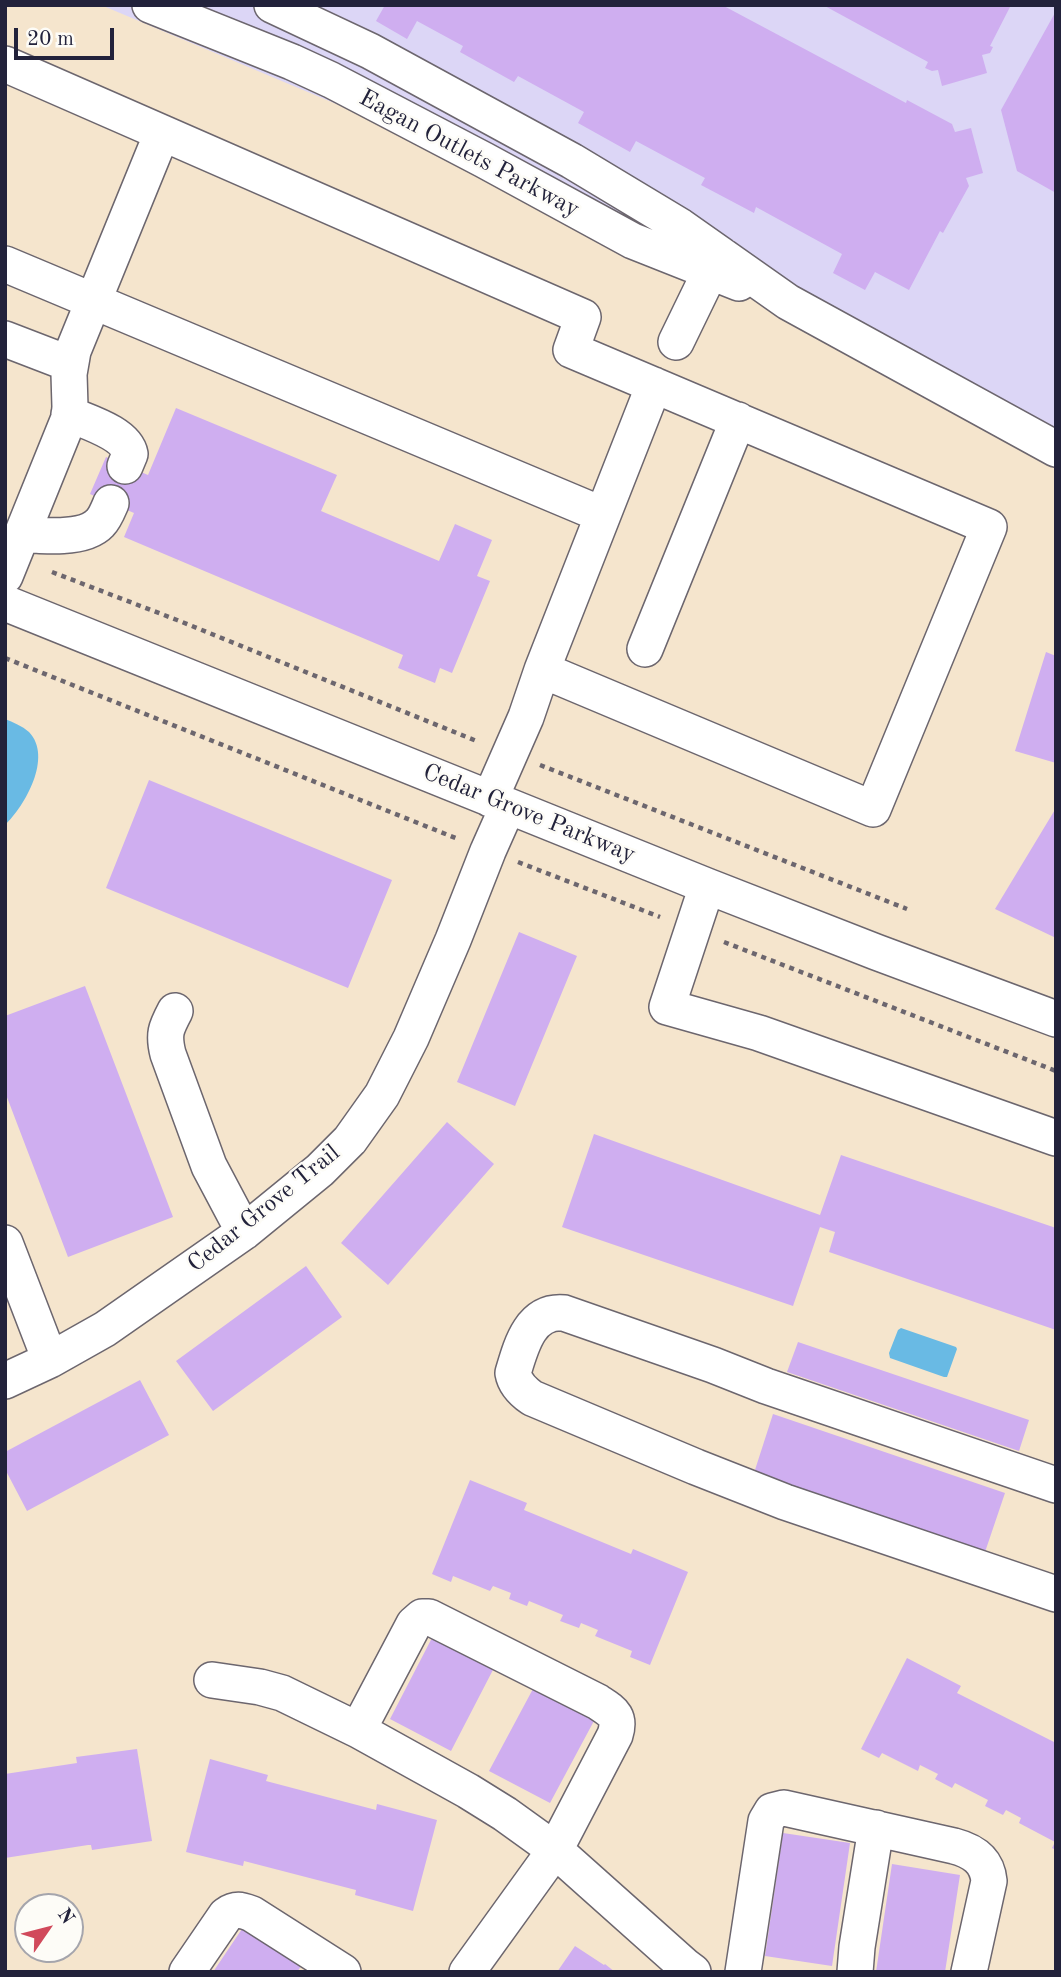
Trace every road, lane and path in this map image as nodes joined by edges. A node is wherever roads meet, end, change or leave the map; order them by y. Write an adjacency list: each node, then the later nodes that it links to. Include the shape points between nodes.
1 (150, 5): 5 (street, Eagan Outlets Parkway, via 331,80 633,241)
2 (272, 5): 5 (street, Eagan Outlets Parkway, via 370,51 572,161 680,226)
3 (5, 64): 4 (street)
4 (162, 133): 7 (street); 11 (street, via 583,317 571,350)
5 (715, 263): 9 (street); 14 (street, Eagan Outlets Parkway)
6 (5, 264): 7 (street)
7 (93, 301): 10 (street); 17 (street)
8 (5, 339): 10 (street)
9 (676, 342)
10 (70, 365): 12 (street)
11 (654, 385): 13 (street); 17 (street, Cedar Grove Trail)
12 (69, 414): 15 (street, via 126,443 130,454); 18 (street)
13 (738, 421): 20 (street); 22 (street, via 989,527 873,809)
14 (1056, 449)
15 (125, 466)
16 (111, 503): 18 (street, via 103,520 90,530 51,537)
17 (603, 515): 22 (street, Cedar Grove Trail)
18 (13, 555): 23 (path)
19 (5, 603): 24 (street, Cedar Grove Parkway)
20 (645, 649)
21 (5, 658): 25 (path)
22 (541, 670): 23 (street, Cedar Grove Trail)
23 (510, 754): 24 (street, Cedar Grove Trail); 27 (path)
24 (499, 803): 25 (street, Cedar Grove Trail); 26 (street, Cedar Grove Parkway)
25 (488, 851): 28 (path); 33 (street, Cedar Grove Trail, via 411,1038 382,1095 350,1140 320,1170)
26 (707, 886): 28 (street); 30 (street, Cedar Grove Parkway)
27 (907, 909)
28 (692, 930): 31 (path); 32 (street, via 667,1007 759,1033)
29 (175, 1011): 33 (street, via 164,1039 168,1054 209,1166)
30 (1056, 1019)
31 (1056, 1071)
32 (1056, 1138)
33 (244, 1232): 35 (street, Cedar Grove Trail, via 105,1329)
34 (5, 1243): 35 (street)
35 (50, 1360): 36 (street, Cedar Grove Trail)
36 (5, 1381)
37 (1056, 1485): 38 (street, via 564,1312 539,1317 513,1373 517,1385 532,1398 696,1467 785,1503)
38 (1056, 1594)
39 (212, 1680): 40 (street, via 282,1693)
40 (358, 1730): 42 (street, via 468,1791); 42 (street, via 414,1624 429,1617 598,1702 610,1710 618,1725)
41 (876, 1828): 47 (street, via 784,1808 768,1815); 48 (street); 49 (street, via 963,1848 986,1866 989,1881)
42 (555, 1850): 45 (street); 46 (street)
43 (332, 1969): 44 (street, via 252,1914 232,1910)
44 (187, 1972)
45 (467, 1972)
46 (693, 1972)
47 (743, 1972)
48 (855, 1972)
49 (970, 1972)

